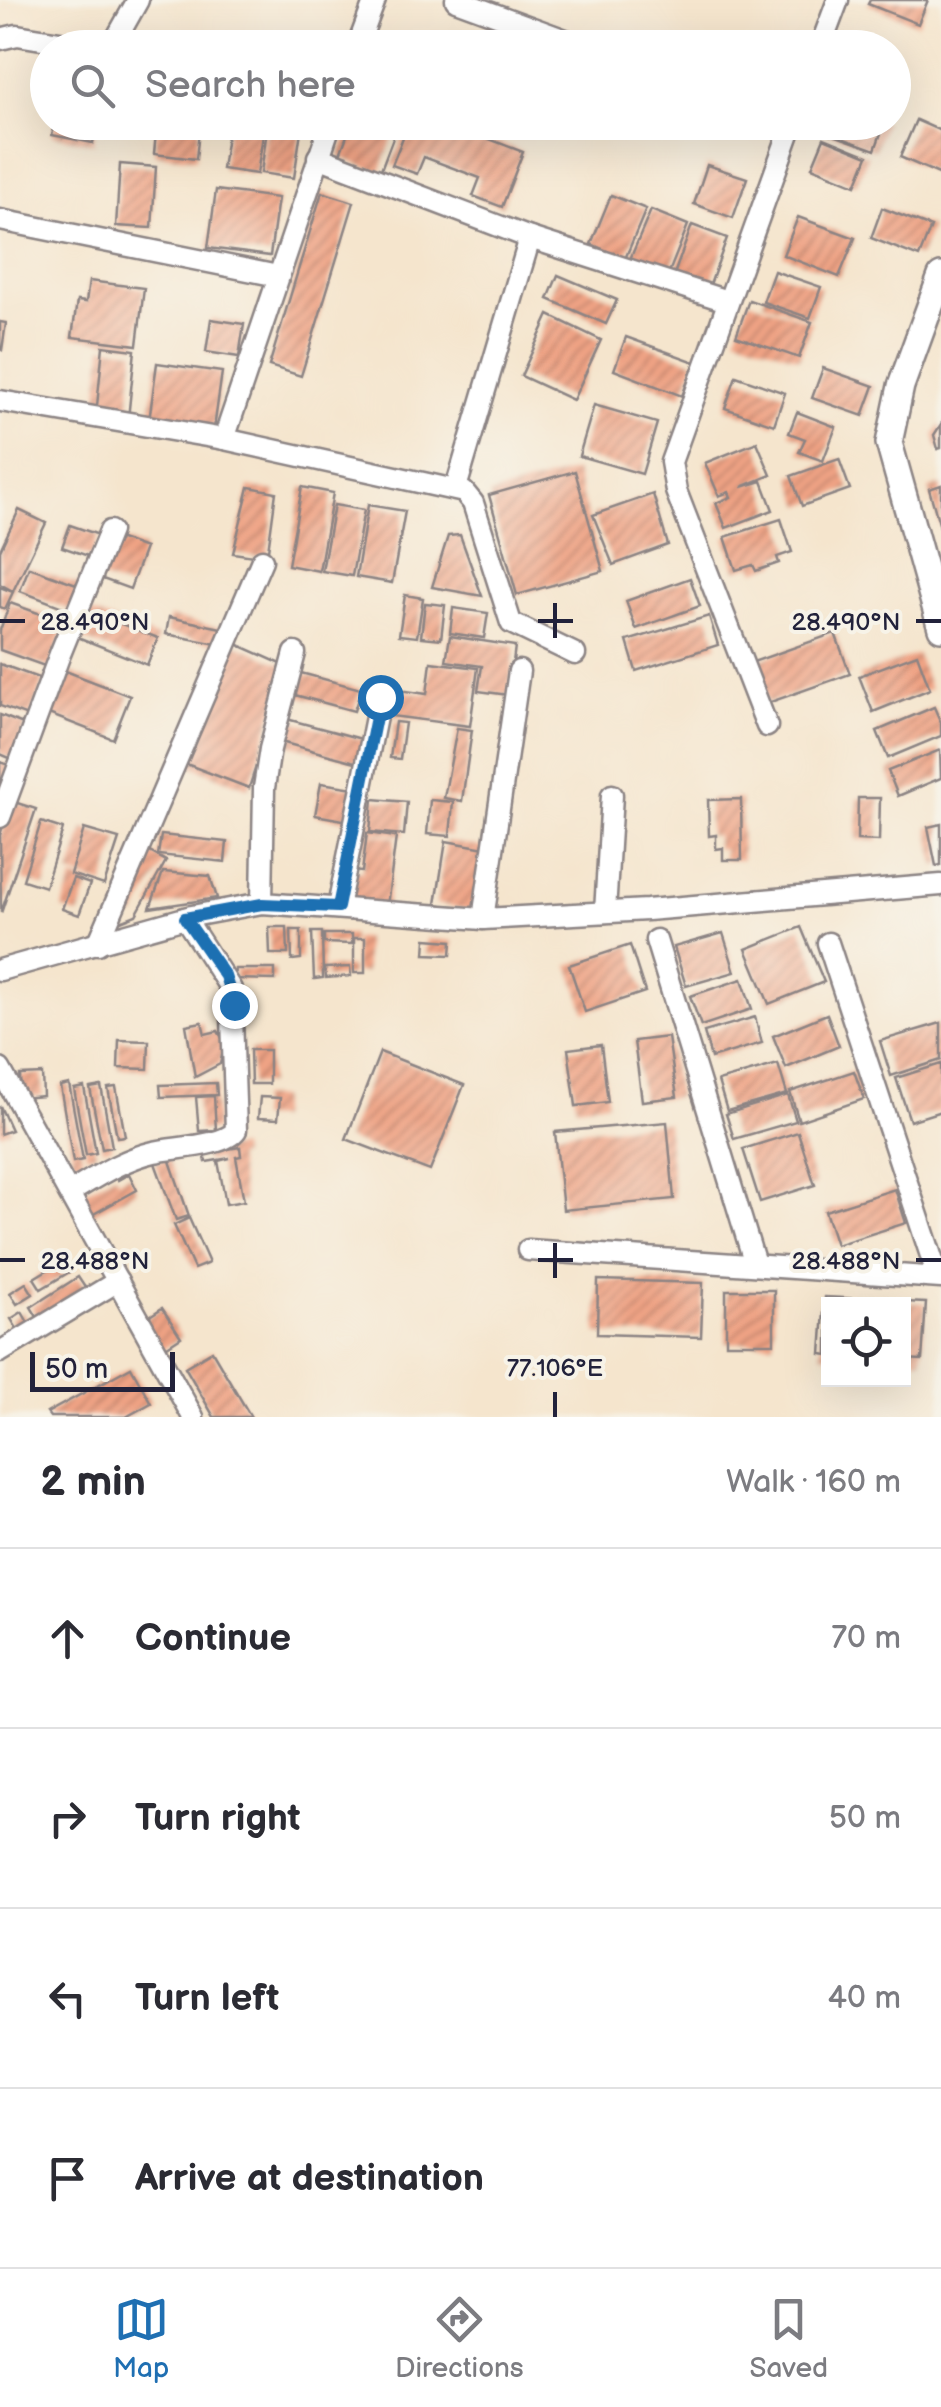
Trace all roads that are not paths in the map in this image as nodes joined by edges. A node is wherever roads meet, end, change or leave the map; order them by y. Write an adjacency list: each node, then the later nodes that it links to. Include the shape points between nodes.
1 (138, 0): 5 (street)
2 (375, 0): 6 (street)
3 (456, 0): 7 (street)
4 (838, 0): 8 (street)
5 (121, 30)
6 (364, 30)
7 (538, 30)
8 (827, 30)
9 (30, 37): 10 (street)
10 (0, 39)
11 (324, 140): 13 (street)
12 (786, 140): 18 (street)
13 (318, 157): 15 (street); 16 (street)
14 (0, 220): 16 (street)
15 (530, 238): 18 (street); 22 (street)
16 (278, 276): 21 (street)
17 (941, 276): 25 (street, via 900,386 889,443)
18 (726, 301): 30 (street, via 670,462)
19 (5, 402): 20 (street); 21 (street)
20 (0, 424)
21 (224, 439): 22 (street)
22 (456, 488): 27 (street, via 473,503 511,624)
23 (110, 531): 32 (street)
24 (262, 560): 41 (street)
25 (941, 628)
26 (295, 653): 34 (street, via 264,788)
27 (576, 654)
28 (519, 671): 38 (street)
29 (380, 697): 35 (street)
30 (767, 726)
31 (612, 795): 36 (street)
32 (0, 817)
33 (941, 885): 36 (street)
34 (262, 904): 35 (street); 37 (street)
35 (338, 907): 38 (street)
36 (605, 912): 38 (street)
37 (185, 918): 41 (street); 44 (street, via 231,989 236,1130 214,1142 137,1157)
38 (483, 918)
39 (656, 940): 46 (street)
40 (828, 943): 47 (street)
41 (98, 944): 42 (street)
42 (0, 970)
43 (0, 1069): 44 (street)
44 (68, 1192): 48 (street)
45 (528, 1250): 46 (street)
46 (755, 1264): 47 (street)
47 (939, 1277)
48 (118, 1282): 49 (street); 50 (street)
49 (0, 1352)
50 (193, 1417)

